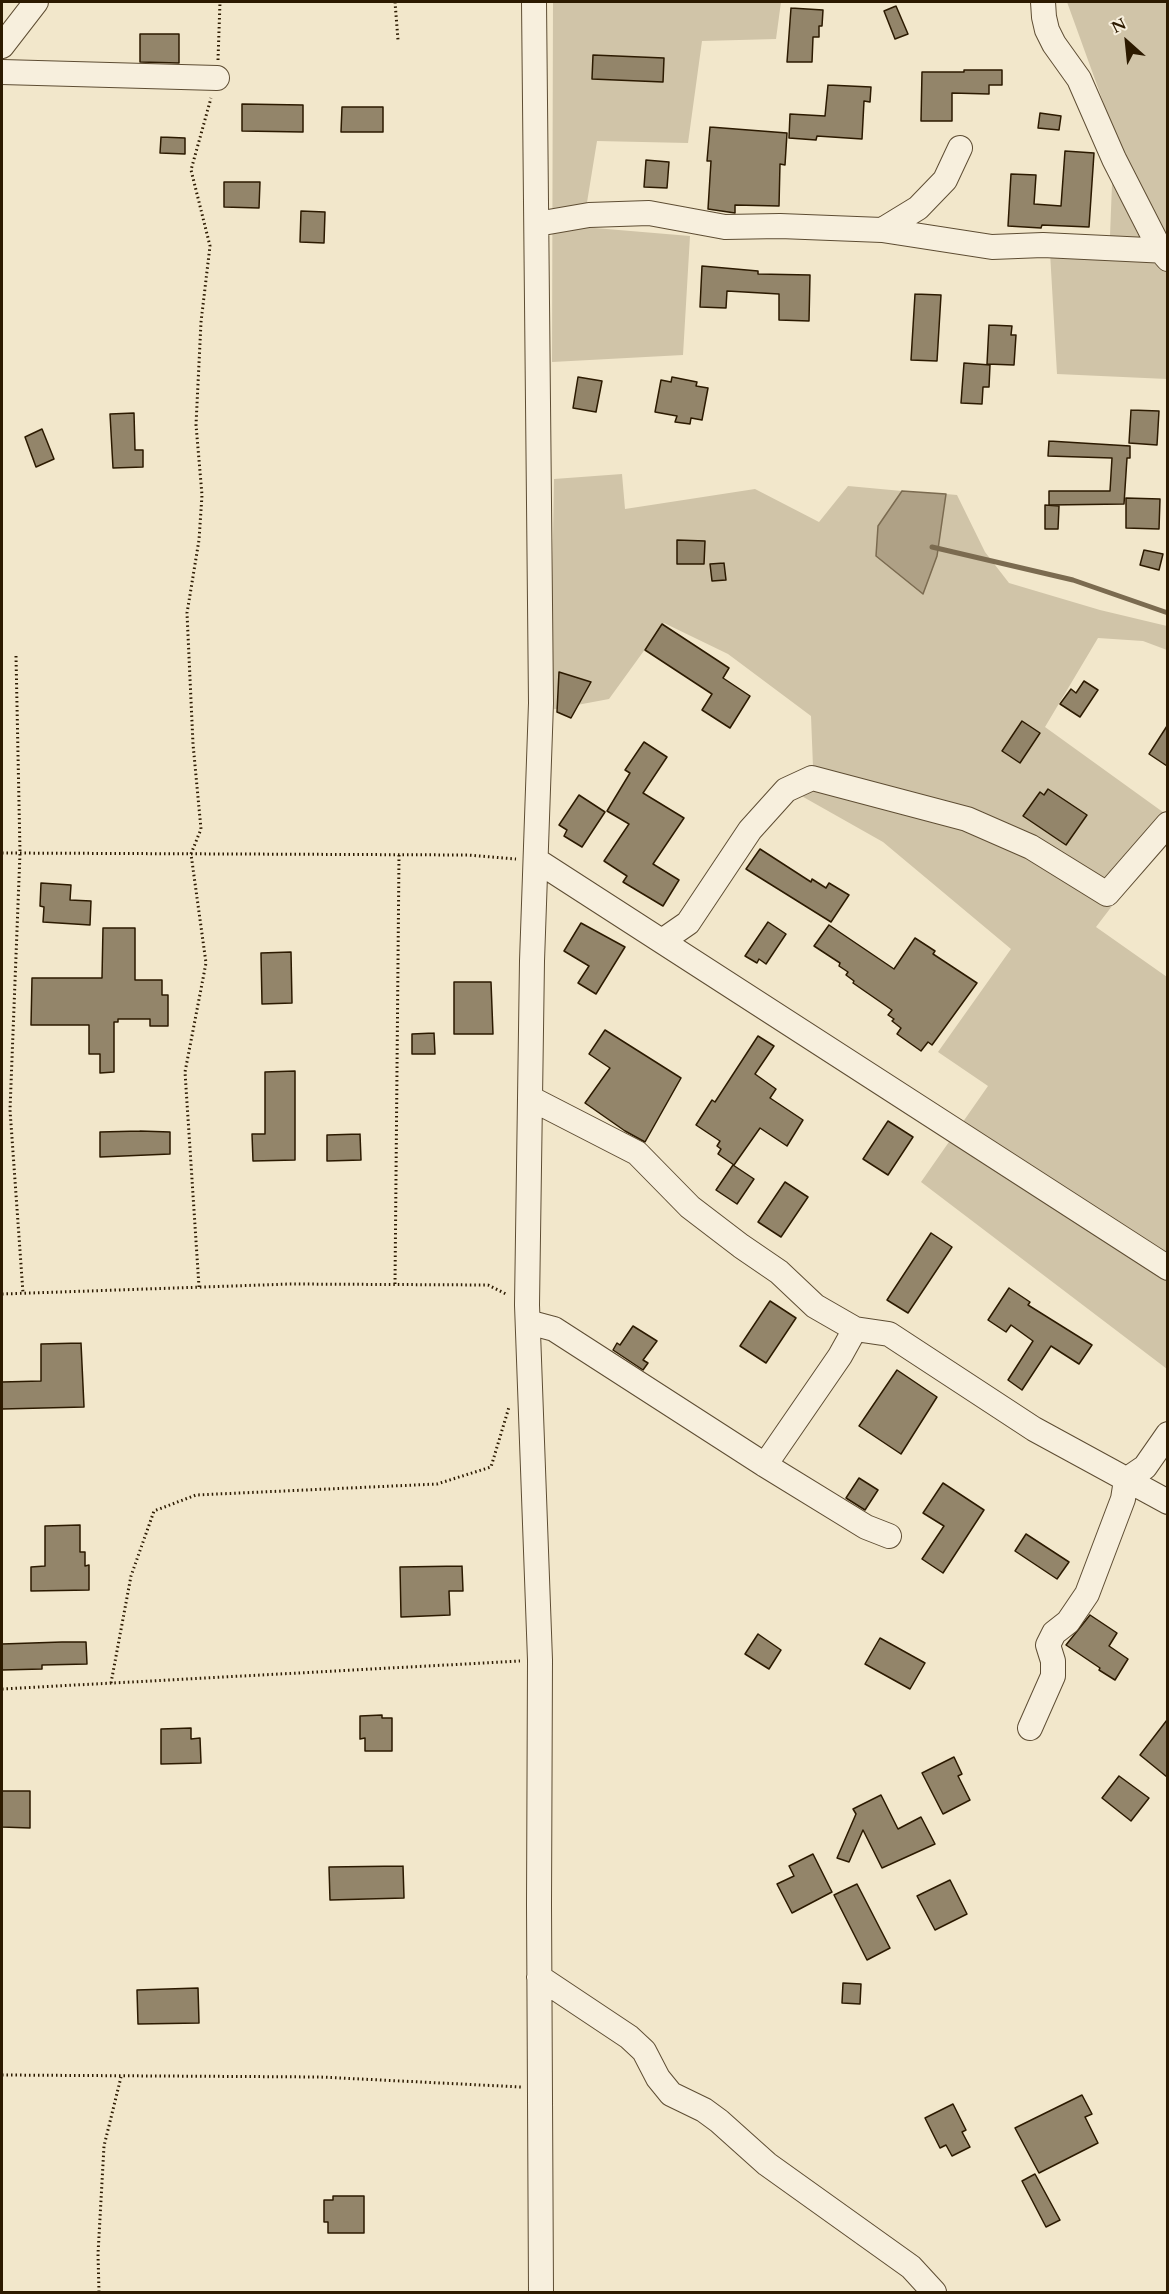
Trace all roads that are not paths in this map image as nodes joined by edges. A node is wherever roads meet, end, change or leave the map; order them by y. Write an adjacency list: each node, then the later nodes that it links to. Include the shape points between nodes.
1 (36, 2): 4 (street)
2 (534, 2): 8 (street)
3 (1043, 2): 10 (street, via 1047,30 1078,79 1097,124)
4 (2, 46)
5 (2, 72): 6 (street)
6 (217, 78)
7 (960, 148): 9 (street, via 945,180 918,208)
8 (537, 224): 9 (street, via 589,215 649,213 724,227); 12 (street, via 541,703)
9 (882, 230): 10 (street, via 992,247 1043,245)
10 (1165, 254)
11 (1167, 824): 13 (street, via 1107,894 1031,847 967,819 812,778 786,790 750,830 688,923)
12 (536, 860): 13 (street); 14 (street)
13 (662, 941): 15 (street)
14 (530, 1098): 16 (street); 17 (street, via 637,1153 690,1207 779,1272 815,1306)
15 (1167, 1268)
16 (527, 1313): 19 (street); 24 (street, via 540,1660)
17 (855, 1329): 19 (street); 20 (street, via 889,1334 1034,1429)
18 (1167, 1434): 20 (street, via 1145,1467)
19 (765, 1465): 22 (street, via 866,1527)
20 (1126, 1480): 21 (street); 23 (street, via 1123,1499 1087,1594 1048,1646 1053,1676)
21 (1167, 1502)
22 (889, 1536)
23 (1030, 1728)
24 (539, 1977): 25 (street); 26 (street, via 629,2037 644,2051 671,2094 712,2115 767,2164 911,2267)
25 (541, 2292)
26 (934, 2292)

